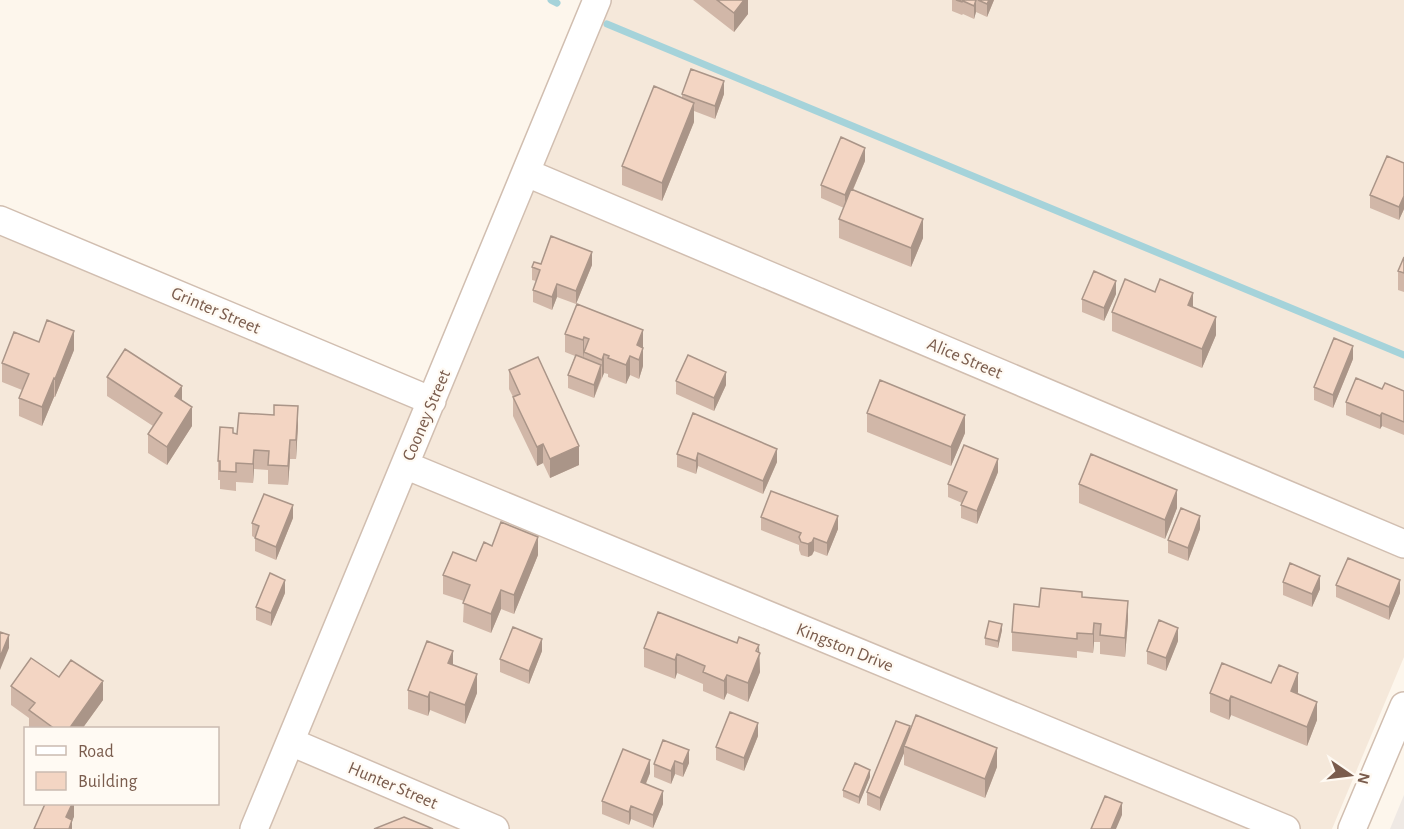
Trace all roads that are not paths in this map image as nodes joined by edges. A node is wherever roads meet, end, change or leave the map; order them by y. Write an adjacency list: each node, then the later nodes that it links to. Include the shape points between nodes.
1 (597, 0): 2 (street, Cooney Street)
2 (527, 173): 4 (street, Cooney Street); 6 (street, Alice Street)
3 (0, 220): 4 (street, Grinter Street)
4 (432, 400): 5 (street, Cooney Street)
5 (405, 465): 8 (street, Cooney Street); 11 (street, Kingston Drive)
6 (1404, 544)
7 (1404, 706): 12 (street)
8 (291, 742): 9 (street, Cooney Street); 10 (street, Hunter Street)
9 (254, 829)
10 (495, 829)
11 (1286, 829)
12 (1352, 829)

